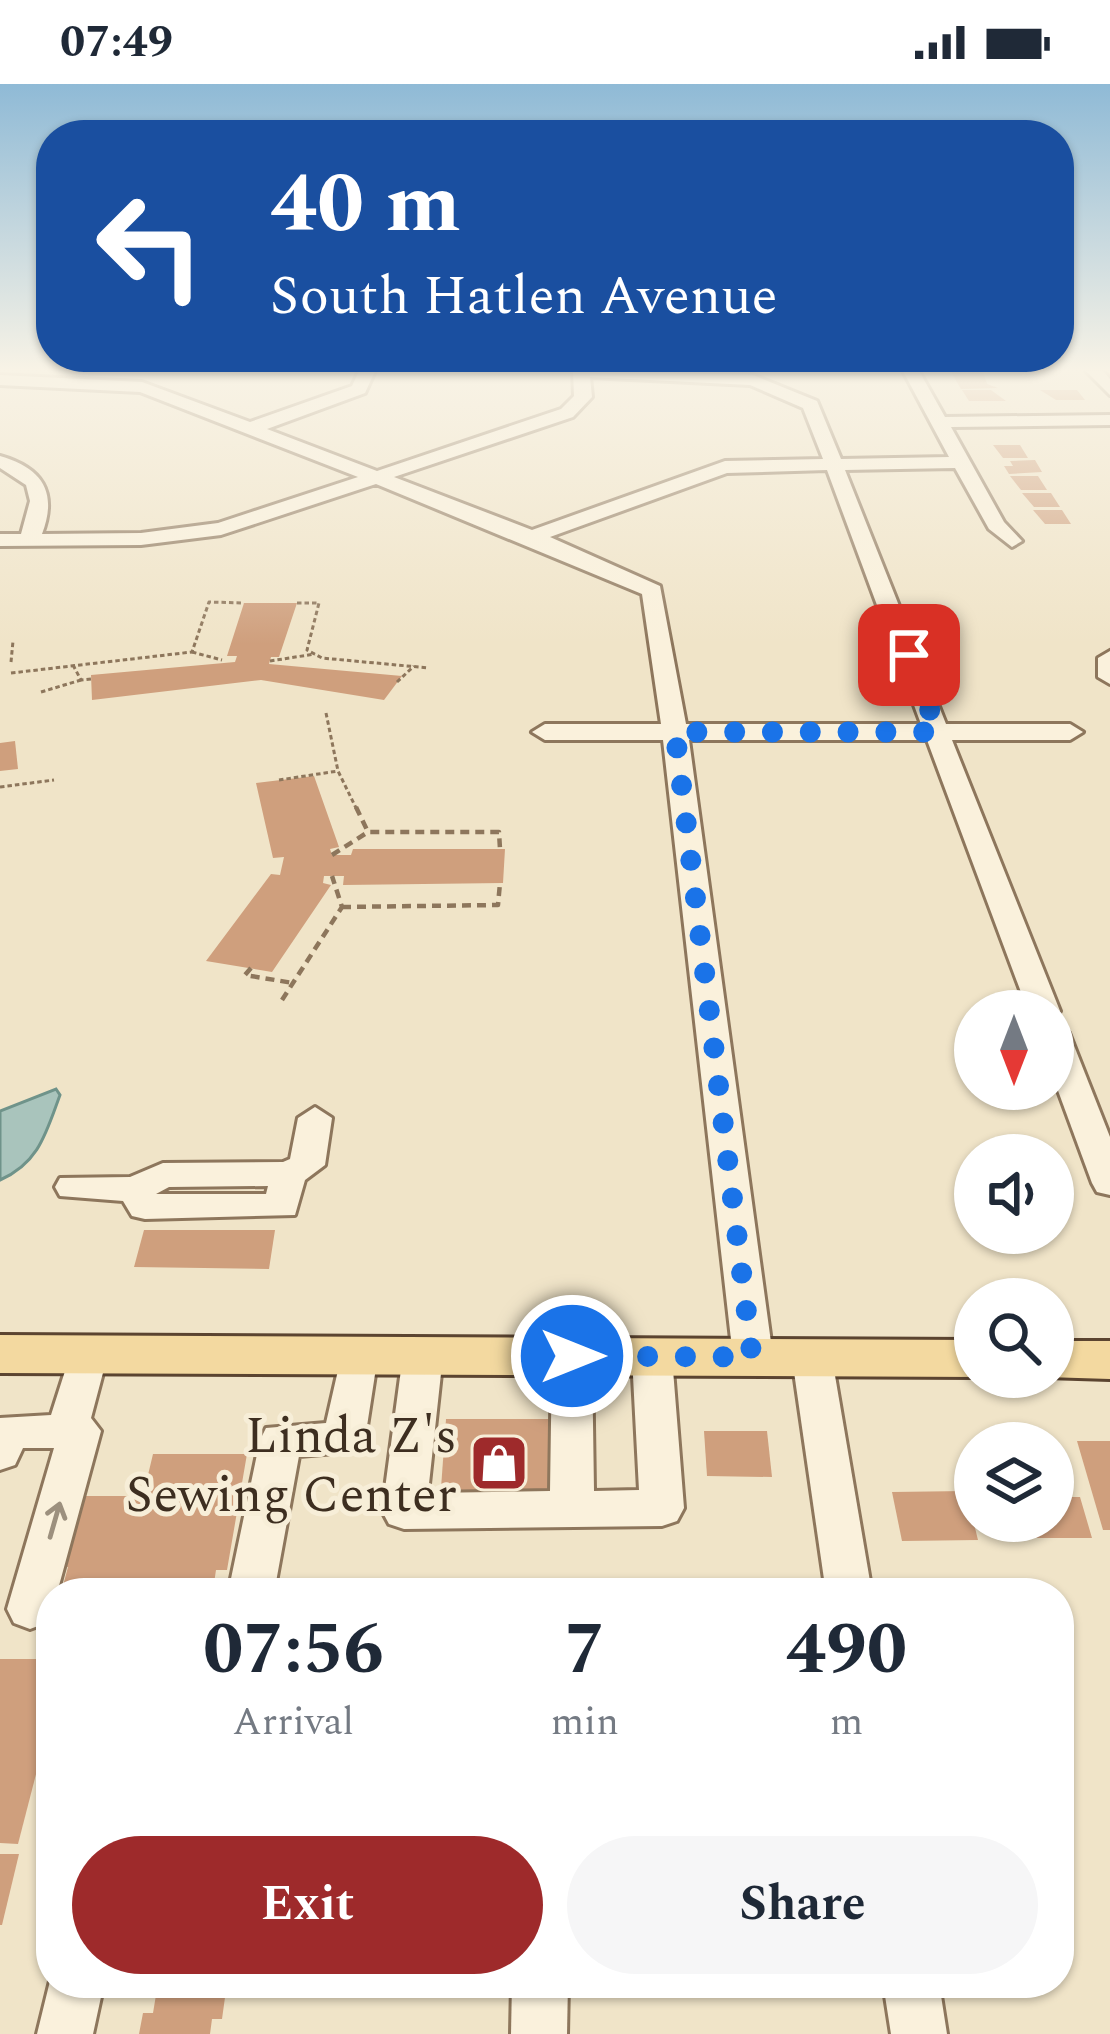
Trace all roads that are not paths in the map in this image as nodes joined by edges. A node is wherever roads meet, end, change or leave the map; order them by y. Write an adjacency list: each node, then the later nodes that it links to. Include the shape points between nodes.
1 (338, 462): 7 (street)
2 (421, 462): 7 (street)
3 (807, 462): 8 (street, via 704,471)
4 (835, 462): 16 (street)
5 (960, 462): 11 (street)
6 (0, 463): 10 (street, via 39,484 44,506)
7 (376, 477): 8 (street); 10 (street, via 221,530)
8 (532, 537): 15 (street, via 652,591)
9 (0, 540): 10 (street)
10 (28, 540)
11 (1012, 541)
12 (1110, 658): 13 (street)
13 (1110, 677)
14 (545, 732): 15 (street)
15 (675, 732): 16 (street); 29 (street)
16 (938, 732): 17 (street); 18 (street)
17 (1070, 732)
18 (1036, 990)
19 (1074, 1089): 21 (street)
20 (315, 1118): 22 (street, via 307,1165 288,1174 282,1206 145,1207 135,1189)
21 (1110, 1183)
22 (74, 1187)
23 (0, 1354): 24 (main road)
24 (88, 1354): 25 (main road); 34 (street)
25 (358, 1355): 26 (main road); 37 (street, via 344,1439 281,1440)
26 (423, 1355): 27 (main road); 36 (street, via 404,1511)
27 (572, 1356): 28 (main road); 36 (street)
28 (652, 1357): 29 (main road); 36 (street, via 662,1508)
29 (752, 1357): 30 (main road)
30 (812, 1358): 31 (main road); 38 (street)
31 (954, 1359)
32 (1074, 1360): 33 (main road)
33 (1110, 1360)
34 (73, 1431): 35 (street, via 6,1432); 39 (street, one-way to 34)
35 (0, 1453)
36 (572, 1509)
37 (254, 1578)
38 (847, 1578)
39 (27, 1609)
40 (73, 1998): 43 (street)
41 (540, 1998): 44 (street)
42 (914, 1998): 45 (street)
43 (65, 2034)
44 (539, 2034)
45 (920, 2034)

